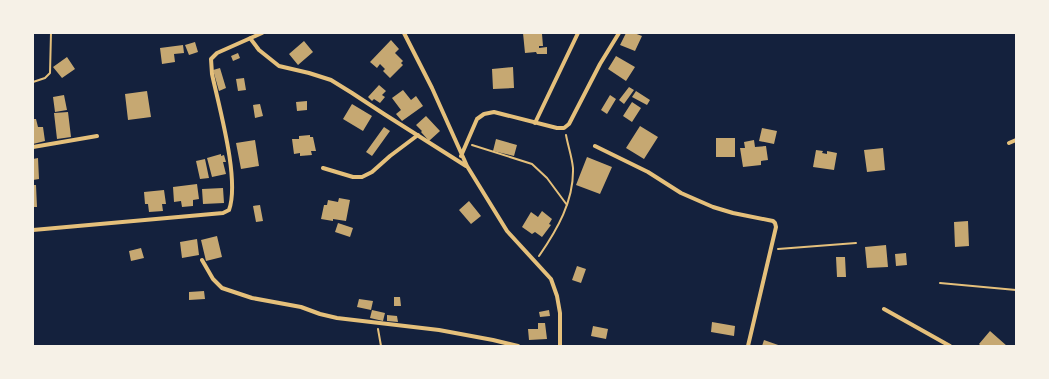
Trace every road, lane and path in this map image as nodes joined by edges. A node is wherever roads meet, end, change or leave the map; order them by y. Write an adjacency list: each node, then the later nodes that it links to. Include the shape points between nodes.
1 (51, 33): 7 (path, via 50,73 45,78)
2 (262, 33): 6 (street)
3 (404, 33): 17 (street, via 432,88)
4 (578, 33): 8 (street)
5 (620, 33): 9 (street, via 600,64 569,124)
6 (250, 38): 10 (street, via 259,50 279,66 331,80); 21 (street, via 217,53 211,59 232,172 231,203 228,210 223,213)
7 (33, 82)
8 (535, 123): 9 (street); 13 (street, via 494,112 484,114 477,119)
9 (564, 128): 20 (path, via 572,168)
10 (418, 135): 18 (street); 19 (street, via 362,177 353,177)
11 (97, 136): 16 (street)
12 (1016, 140): 14 (street)
13 (466, 143): 17 (street); 20 (path, via 532,164 547,178)
14 (1009, 143)
15 (594, 146): 23 (street, via 648,172 681,193 713,207 773,221 776,227)
16 (33, 147)
17 (461, 156): 18 (street)
18 (466, 166): 25 (street, via 507,231)
19 (323, 168)
20 (567, 205): 25 (path, via 554,234)
21 (33, 230)
22 (856, 243): 23 (path)
23 (770, 249): 33 (street)
24 (202, 260): 29 (street, via 213,279 222,288 233,293 301,307 337,318)
25 (535, 261): 32 (street, via 551,279 557,296)
26 (940, 283): 27 (path)
27 (1016, 290)
28 (884, 309): 34 (street)
29 (377, 322): 30 (path); 31 (street, via 439,330)
30 (381, 346)
31 (518, 346)
32 (560, 346)
33 (748, 346)
34 (950, 346)

